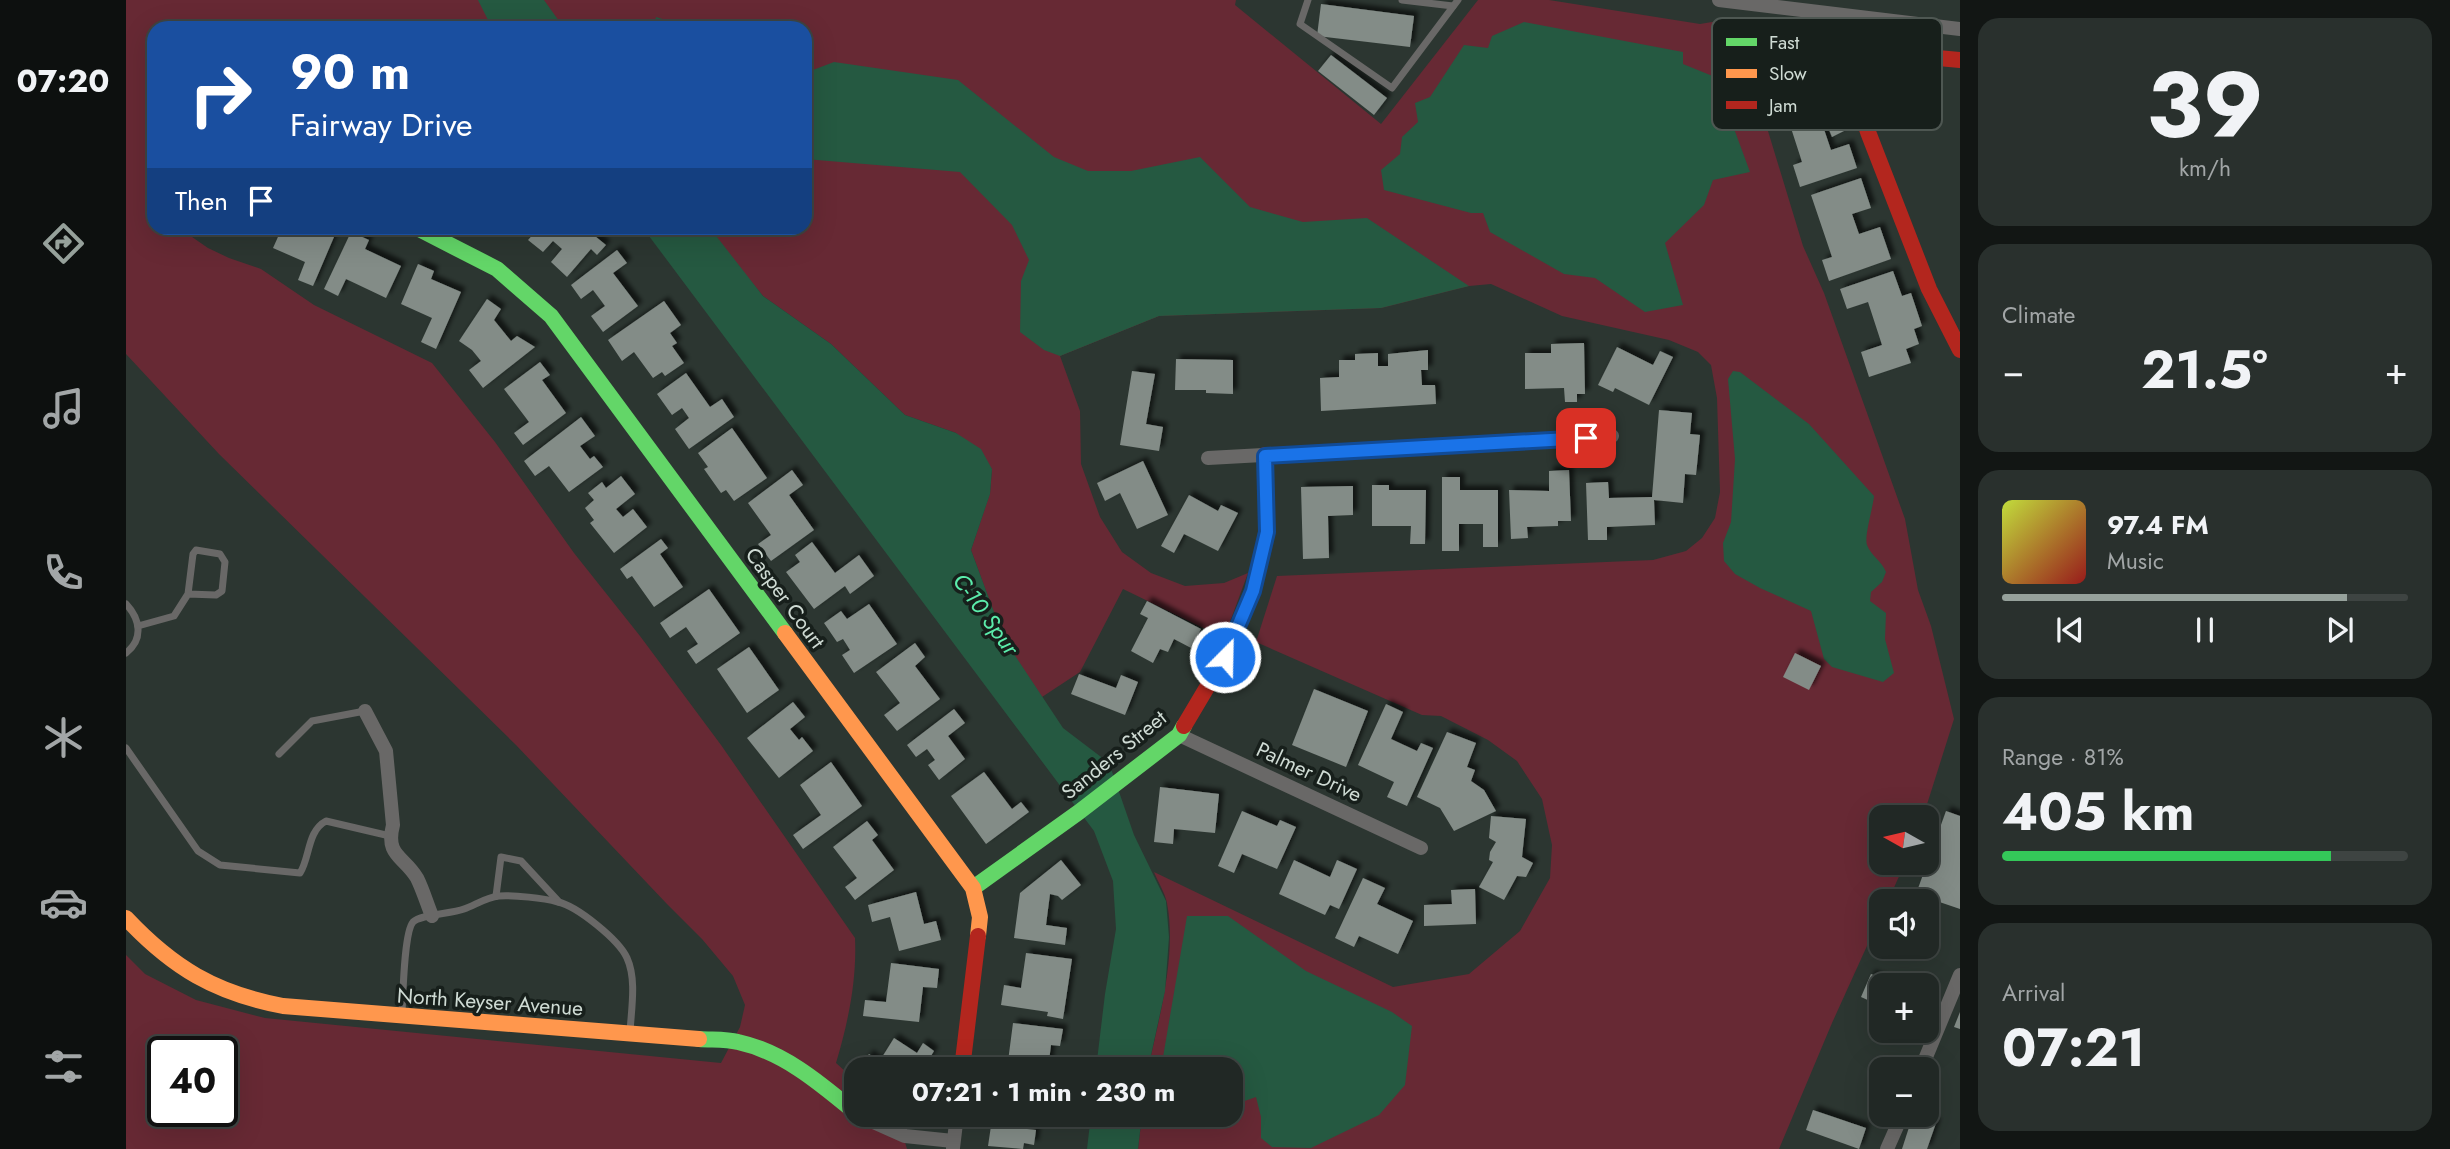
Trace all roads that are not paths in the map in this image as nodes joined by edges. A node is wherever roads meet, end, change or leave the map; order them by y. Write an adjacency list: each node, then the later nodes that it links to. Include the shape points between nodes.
1 (1308, 0): 4 (lane, via 1300,24 1392,88)
2 (1402, 0): 4 (lane)
3 (1719, 0): 5 (street)
4 (1456, 3)
5 (1779, 4): 6 (street)
6 (1880, 18)
7 (1942, 27): 8 (street)
8 (1960, 29)
9 (1942, 58): 10 (street)
10 (1960, 60)
11 (1868, 130): 13 (street, via 1929,289)
12 (431, 235): 27 (street, Casper Court, via 497,269 551,316)
13 (1960, 349)
14 (1612, 436): 15 (street)
15 (1265, 456): 16 (street); 22 (street, Sanders Street, via 1267,532 1253,591 1225,657)
16 (1208, 458)
17 (188, 594): 17 (lane, via 196,550 220,554 225,562 222,591); 19 (lane, via 174,616)
18 (126, 604): 19 (lane, via 133,611)
19 (138, 631): 20 (lane)
20 (126, 653)
21 (365, 711): 24 (lane, via 312,721); 25 (street, via 386,751 393,825)
22 (1178, 735): 26 (street, Palmer Drive); 27 (street, Sanders Street)
23 (126, 748): 25 (lane, via 198,851 220,865 300,873 312,838 326,821)
24 (279, 754)
25 (390, 836): 30 (street, via 391,849 416,878)
26 (1421, 848)
27 (973, 888): 35 (street, Casper Court, via 981,917)
28 (496, 896): 29 (lane); 29 (lane, via 501,857 512,857 522,861); 30 (lane)
29 (559, 902): 34 (lane, via 606,933 626,956 632,983)
30 (432, 916): 33 (lane, via 413,922 408,934)
31 (126, 918): 33 (street, North Keyser Avenue, via 180,969 234,995 283,1006)
32 (1960, 975): 36 (street)
33 (402, 1016): 34 (street, North Keyser Avenue)
34 (630, 1034): 37 (street, North Keyser Avenue, via 738,1042 777,1055)
35 (964, 1057)
36 (1926, 1057)
37 (844, 1103)
38 (885, 1127): 41 (street, North Keyser Avenue, via 905,1136)
39 (955, 1127): 41 (street)
40 (1897, 1127): 42 (street)
41 (953, 1145)
42 (1887, 1149)

